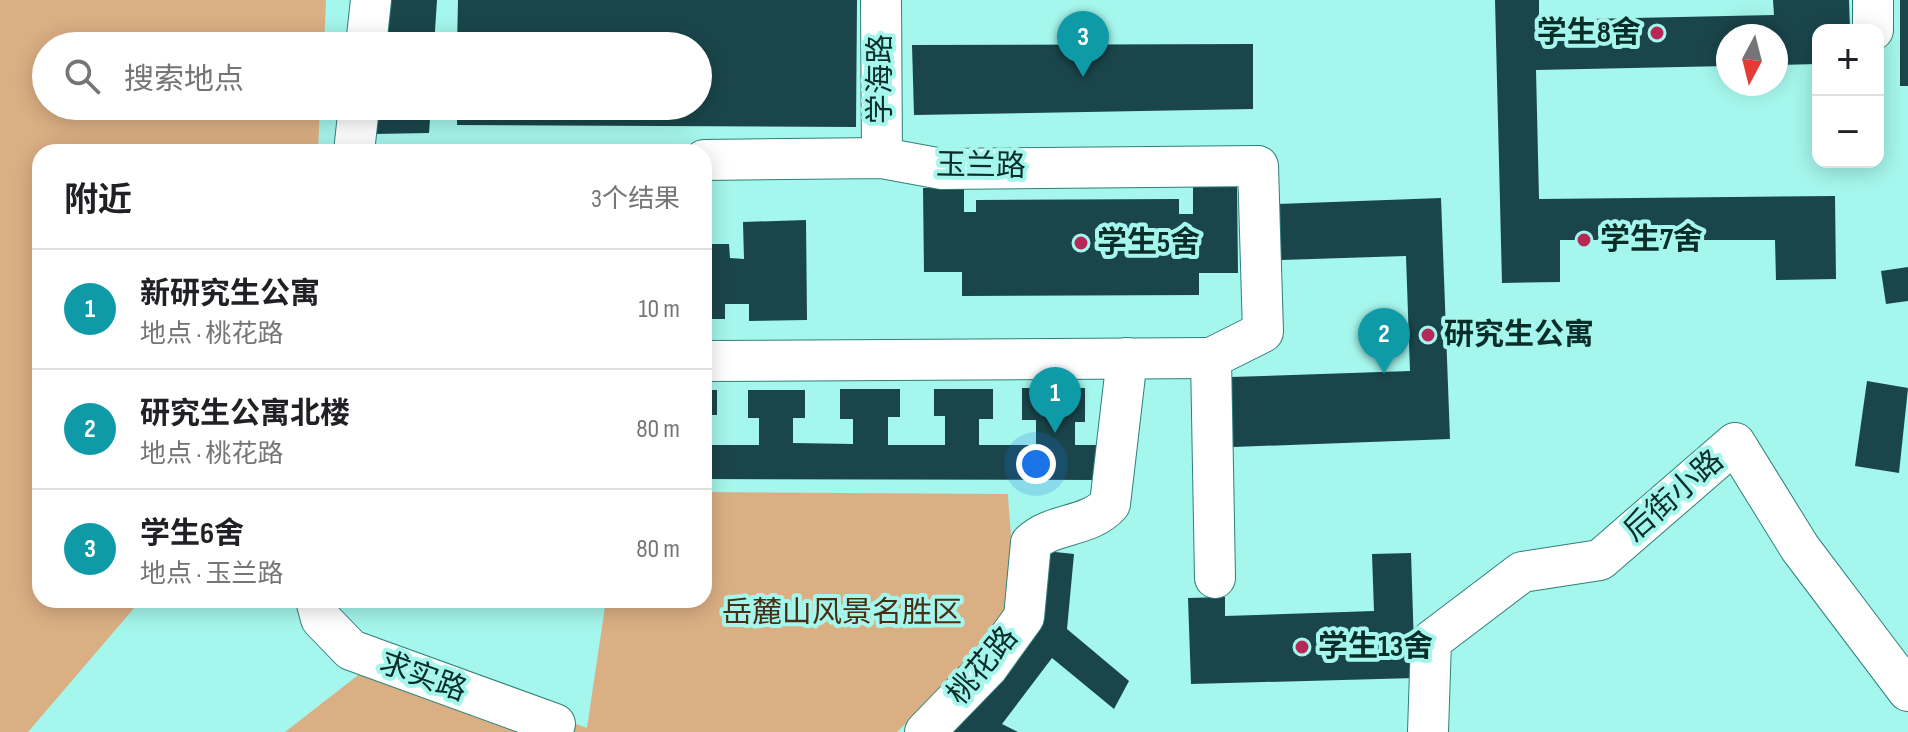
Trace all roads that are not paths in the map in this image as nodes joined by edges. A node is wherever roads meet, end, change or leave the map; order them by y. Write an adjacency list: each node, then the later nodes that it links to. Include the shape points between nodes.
1 (371, 0): 5 (street)
2 (881, 0): 8 (street, 学海路)
3 (1873, 0): 4 (street)
4 (1873, 24)
5 (368, 32)
6 (357, 120): 7 (street)
7 (355, 144)
8 (882, 158): 9 (street, 玉兰路); 11 (street, 玉兰路, via 942,169 1258,166 1263,332)
9 (712, 160)
10 (1127, 358): 11 (street); 12 (street); 17 (street, 桃花路, via 1110,504 1101,514 1040,534 1031,543 1024,617 988,667)
11 (1211, 358): 13 (street)
12 (712, 361)
13 (1215, 578)
14 (318, 608): 16 (street, 求实路, via 321,619 351,650)
15 (1908, 691): 18 (street, 后街小路, via 1800,548 1735,443 1600,560 1522,572 1431,641)
16 (555, 724)
17 (925, 732)
18 (1428, 732)

